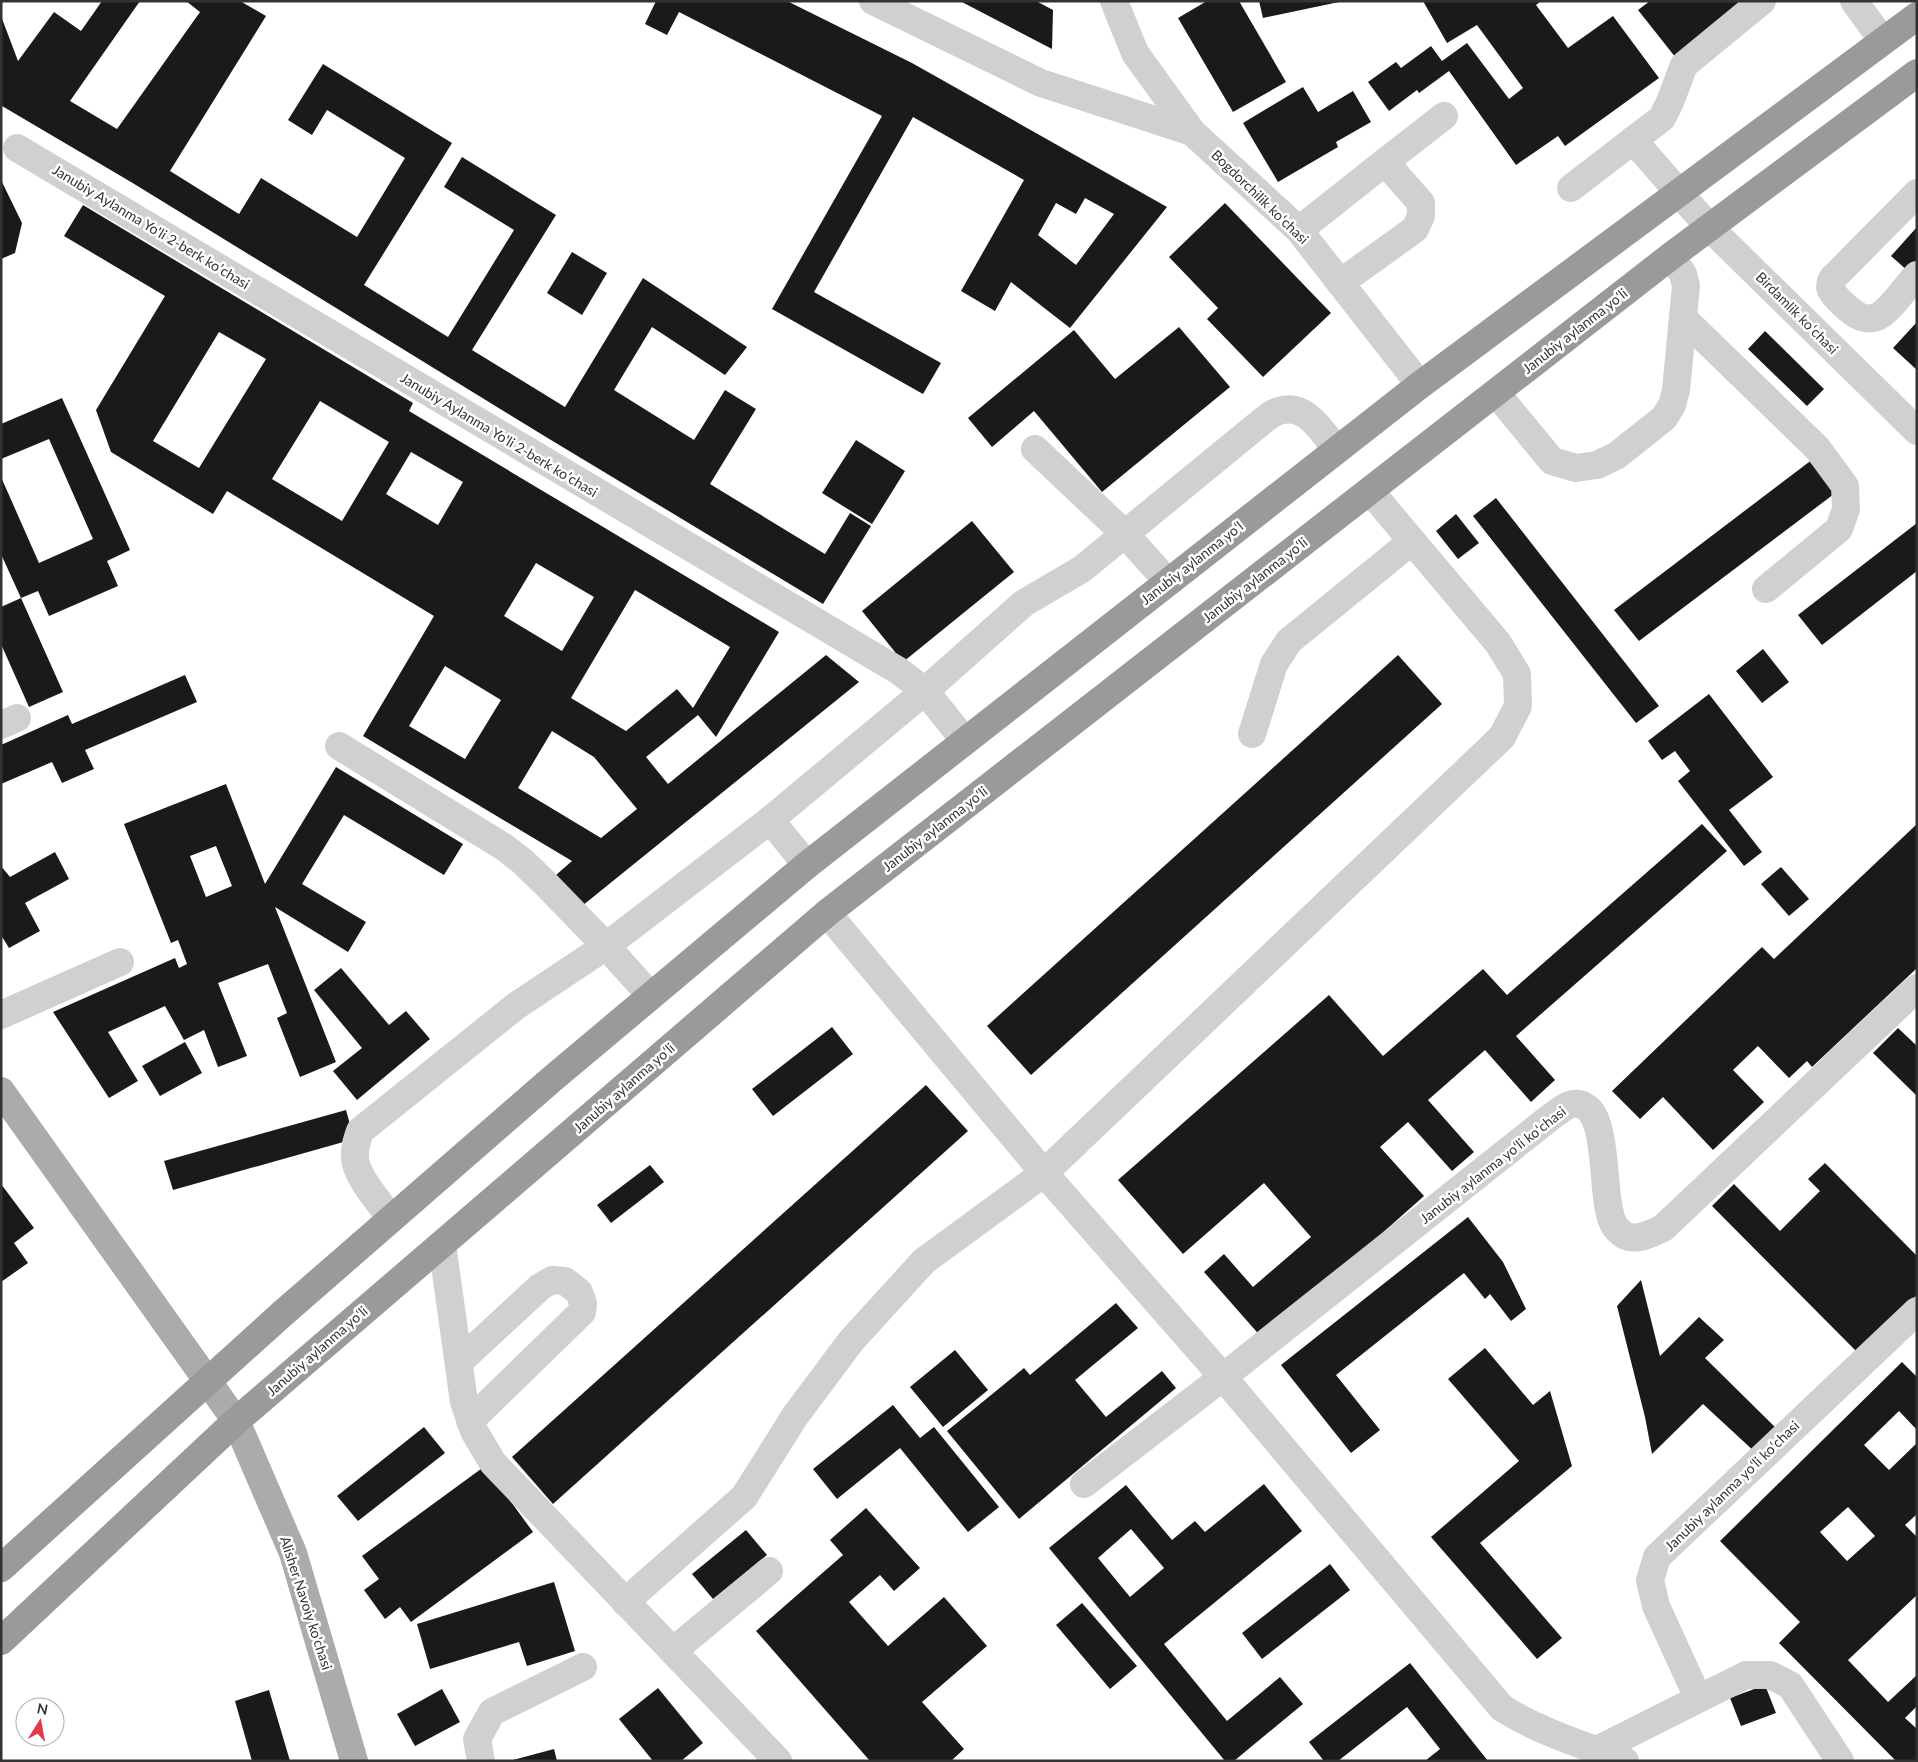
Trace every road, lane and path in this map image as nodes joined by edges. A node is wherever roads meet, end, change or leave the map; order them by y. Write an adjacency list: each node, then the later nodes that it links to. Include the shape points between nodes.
1 (873, 1): 9 (street, via 1041,83)
2 (1114, 1): 9 (street, Bogdorchilik koʻchasi, via 1135,53)
3 (1762, 1): 10 (street, via 1684,65 1662,118)
4 (1854, 1): 6 (street)
5 (1917, 16): 6 (highway)
6 (1883, 41): 14 (highway)
7 (1917, 73): 16 (highway, Janubiy aylanma yoʻli)
8 (1444, 116): 12 (street)
9 (1192, 132): 17 (street, Bogdorchilik koʻchasi)
10 (1633, 140): 13 (street); 14 (street, Birdamlik koʻchasi)
11 (17, 148): 32 (street, Janubiy Аylanma Yo'li 2-berk koʼchasi, via 899,671)
12 (1385, 162): 17 (street); 20 (street, via 1421,203 1422,216 1415,229)
13 (1571, 188)
14 (1678, 193): 16 (street, Birdamlik koʻchasi); 22 (highway)
15 (1917, 193): 19 (street, via 1832,279 1830,287 1832,294 1859,316 1872,319 1886,310)
16 (1709, 227): 18 (highway, Janubiy aylanma yoʻli); 24 (street, Birdamlik koʻchasi)
17 (1298, 230): 20 (street, Bogdorchilik koʻchasi)
18 (1671, 256): 21 (street, via 1683,274 1686,286); 23 (highway, Janubiy aylanma yoʻli)
19 (1917, 275)
20 (1340, 283): 22 (street, Bogdorchilik koʻchasi)
21 (1683, 318): 23 (street, via 1672,405 1664,418 1616,456 1597,464 1576,468 1552,460); 31 (street, via 1817,448 1845,486 1846,509 1839,529)
22 (1420, 385): 26 (highway, Janubiy aylanma yoʻl)
23 (1496, 393): 27 (highway, Janubiy aylanma yoʻli)
24 (1917, 431)
25 (1035, 449): 28 (street)
26 (1337, 450): 28 (street, via 1309,415 1295,409 1279,410 1265,418); 30 (highway, Janubiy aylanma yoʻl)
27 (1370, 491): 29 (street); 38 (highway, Janubiy aylanma yoʻli)
28 (1125, 534): 30 (street); 32 (street, via 1082,569 1024,603)
29 (1412, 541): 33 (street, via 1290,641 1274,664); 45 (street, via 1498,643 1516,674 1518,706 1502,736)
30 (1168, 582): 34 (highway, Janubiy aylanma yoʻl)
31 (1766, 589)
32 (925, 691): 34 (street, Janubiy Аylanma Yo'li 2-berk koʼchasi); 36 (street)
33 (1252, 734)
34 (965, 741): 37 (highway)
35 (339, 746): 39 (street, via 504,847)
36 (770, 820): 37 (street); 39 (street)
37 (807, 865): 42 (highway)
38 (827, 913): 45 (street); 47 (highway, Janubiy aylanma yoʻli)
39 (606, 946): 42 (street); 46 (street, via 516,1006 360,1130 355,1148 359,1174)
40 (120, 962): 43 (street)
41 (1917, 988): 50 (street, Janubiy aylanma yoʻli koʻchasi, via 1663,1228 1640,1237 1627,1236 1616,1229 1610,1213 1600,1133 1593,1112 1571,1104)
42 (651, 996): 46 (highway)
43 (1, 1015)
44 (1, 1091): 51 (main road, Alisher Navoiy ko'chasi)
45 (1044, 1173): 50 (street); 57 (street, via 924,1261 846,1348 795,1416 744,1497)
46 (391, 1219): 51 (highway)
47 (442, 1244): 49 (street); 52 (highway, Janubiy aylanma yoʻli)
48 (1917, 1311): 61 (street, Janubiy aylanma yoʻli koʻchasi, via 1657,1557 1650,1580 1656,1606)
49 (458, 1362): 53 (street); 53 (street, via 540,1287 552,1280 565,1281 580,1292 582,1312)
50 (1223, 1377): 54 (street); 62 (street, via 1502,1708 1540,1729)
51 (208, 1382): 52 (main road, Alisher Navoiy ko'chasi); 55 (highway)
52 (236, 1421): 58 (highway, Janubiy aylanma yoʻli); 63 (main road, Alisher Navoiy ko'chasi, via 293,1553)
53 (470, 1421): 57 (street, via 493,1463)
54 (1084, 1484)
55 (1, 1568)
56 (769, 1570): 59 (street)
57 (625, 1602): 59 (street)
58 (1, 1641)
59 (673, 1651): 65 (street)
60 (583, 1667): 64 (street, via 492,1712 477,1739)
61 (1698, 1698): 62 (street); 67 (street, via 1746,1675 1770,1675 1790,1685)
62 (1597, 1750): 66 (street)
63 (354, 1761)
64 (481, 1761)
65 (778, 1761)
66 (1625, 1761)
67 (1840, 1761)

